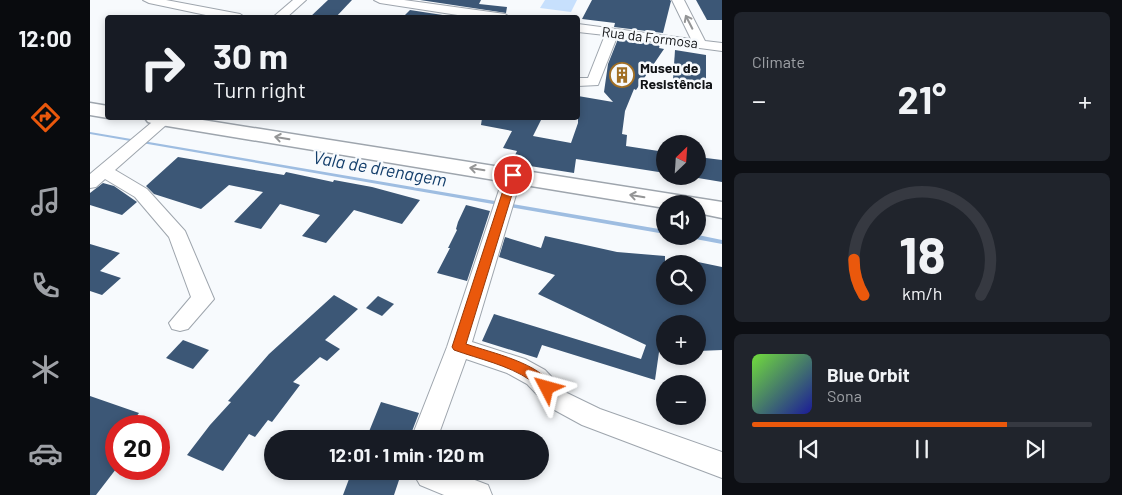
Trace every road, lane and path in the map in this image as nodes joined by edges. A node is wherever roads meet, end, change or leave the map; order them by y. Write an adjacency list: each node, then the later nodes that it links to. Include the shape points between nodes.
1 (148, 0): 5 (street)
2 (300, 0): 6 (street)
3 (380, 0): 7 (street)
4 (678, 0): 10 (street, one-way to 4)
5 (225, 15)
6 (282, 15)
7 (483, 15)
8 (580, 28): 9 (street, Rua da Formosa)
9 (612, 33): 10 (street, Rua da Formosa); 12 (street, via 593,82)
10 (700, 44): 11 (street, Rua da Formosa)
11 (722, 47)
12 (580, 82)
13 (90, 109): 14 (main road)
14 (105, 112)
15 (160, 120): 18 (street)
16 (174, 120): 17 (main road, one-way to 16)
17 (513, 175): 19 (main road, one-way to 17); 23 (street)
18 (97, 177): 22 (street, via 141,193 178,235 202,299)
19 (656, 199)
20 (706, 207): 21 (main road)
21 (722, 210)
22 (180, 323)
23 (459, 347): 24 (street); 25 (street, via 536,377 558,400 591,418)
24 (427, 430)
25 (722, 464)
26 (440, 480): 27 (street)
27 (478, 495)

